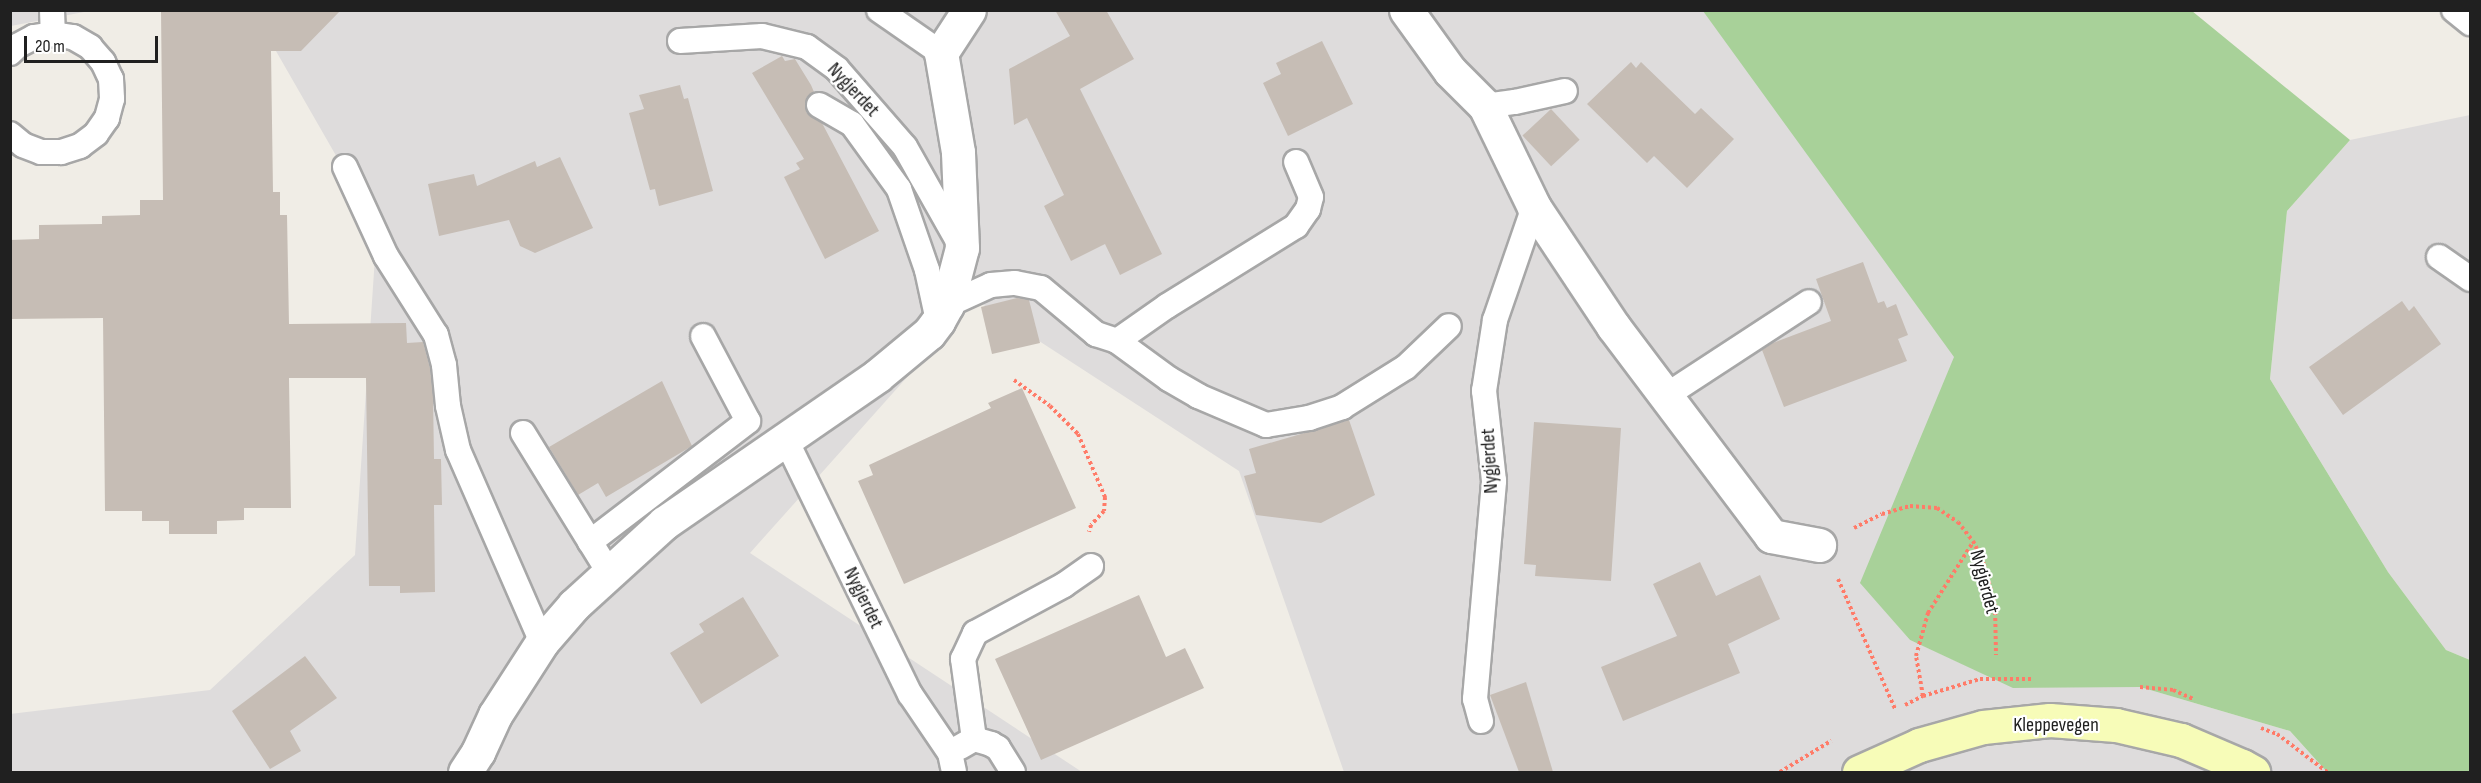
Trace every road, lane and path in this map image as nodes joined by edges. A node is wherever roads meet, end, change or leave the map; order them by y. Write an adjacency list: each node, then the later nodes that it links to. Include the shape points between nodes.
1 (879, 10): 9 (lane)
2 (969, 10): 9 (street)
3 (1406, 10): 12 (street, via 1450,70)
4 (2454, 10): 6 (lane)
5 (53, 22): 8 (lane); 13 (lane, via 90,47 104,62 111,80 107,118 96,134 80,146 61,152 41,152)
6 (2470, 23)
7 (680, 41): 17 (lane, Nygjerdet, via 731,36 785,39 807,47 837,69 905,147)
8 (10, 53)
9 (941, 53): 17 (street, via 958,152)
10 (1565, 91): 12 (lane)
11 (819, 105): 21 (lane, Nygjerdet, via 852,124 899,189)
12 (1485, 106): 16 (street)
13 (10, 134)
14 (1296, 162): 24 (lane, via 1311,197 1296,226)
15 (345, 167): 34 (lane, via 386,256 436,335 458,450)
16 (1534, 207): 26 (street); 38 (lane, Nygjerdet, via 1495,320 1484,391 1494,481 1475,699)
17 (962, 248): 21 (street)
18 (2439, 257): 19 (lane)
19 (2470, 279)
20 (1809, 302): 26 (lane)
21 (942, 313): 24 (lane, via 991,285 1015,283 1041,288 1096,334); 28 (street, via 929,333 877,376)
22 (1449, 326): 24 (lane, via 1406,367 1342,407 1309,418 1266,425 1198,396)
23 (703, 336): 30 (lane, via 748,421)
24 (1117, 341)
25 (1014, 380): 32 (path, via 1071,425 1099,480 1105,505 1088,530)
26 (1664, 397): 31 (street, via 1771,536)
27 (523, 433): 30 (lane)
28 (785, 438): 33 (street, via 664,523); 40 (lane, Nygjerdet, via 910,694)
29 (1973, 541): 31 (path, Nygjerdet, via 1958,522 1937,508 1910,506 1882,514); 35 (path, Nygjerdet, via 1984,564 1995,606); 36 (path, via 1928,613 1916,656)
30 (590, 542): 33 (lane)
31 (1818, 545): 37 (path, via 1836,574)
32 (1091, 566): 39 (lane, via 975,633 963,659)
33 (609, 572): 34 (street)
34 (542, 642): 41 (street, via 495,715)
35 (1996, 655)
36 (1923, 696)
37 (1895, 709)
38 (1481, 721)
39 (974, 739): 40 (lane, Nygjerdet); 42 (lane, via 998,748)
40 (952, 763)
41 (465, 772)
42 (1013, 772)
43 (1859, 772): 44 (main road, Kleppevegen, via 1919,745 1983,727 2050,720 2116,725 2181,740)
44 (2253, 772)

